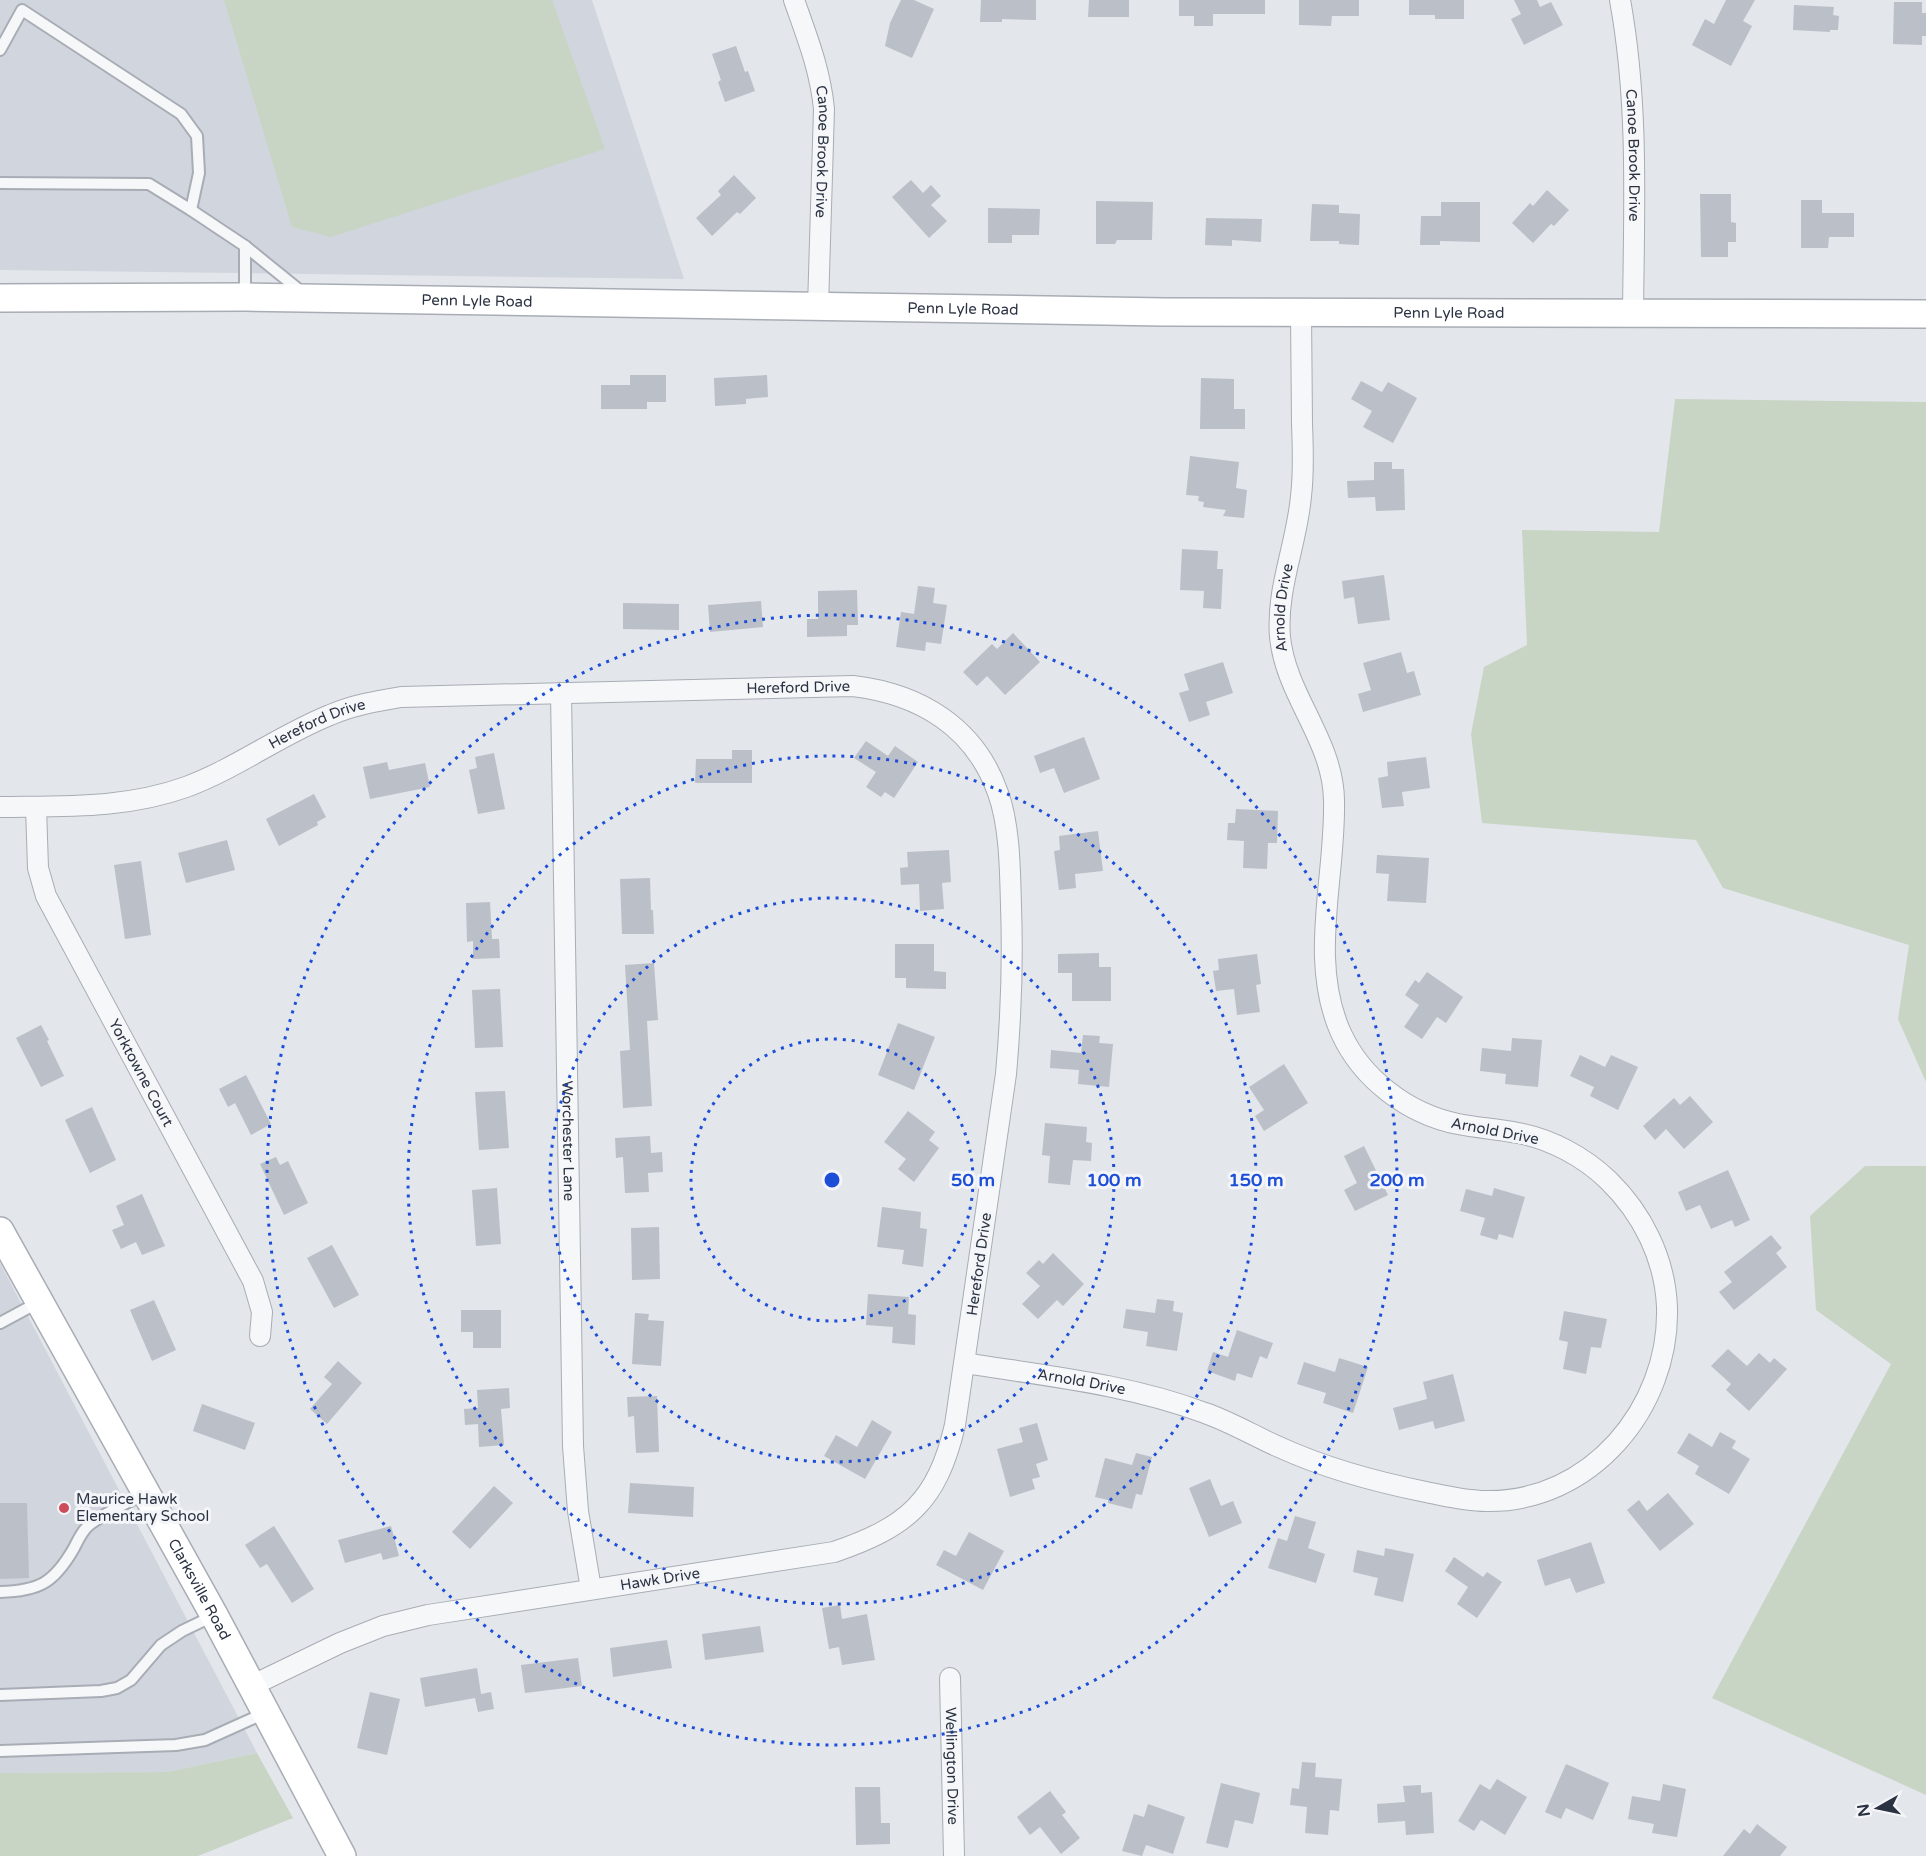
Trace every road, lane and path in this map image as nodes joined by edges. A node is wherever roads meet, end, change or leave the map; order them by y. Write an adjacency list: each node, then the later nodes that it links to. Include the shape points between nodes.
1 (794, 0): 10 (street, Canoe Brook Drive, via 821,80 824,109)
2 (1620, 0): 12 (street, Canoe Brook Drive, via 1635,128)
3 (0, 50): 5 (lane, via 22,10 181,114 197,136 199,173)
4 (0, 183): 5 (lane, via 149,184)
5 (191, 210): 6 (lane)
6 (245, 246): 7 (lane); 9 (lane)
7 (245, 297): 8 (street, Penn Lyle Road); 9 (street, Penn Lyle Road)
8 (0, 298)
9 (311, 298): 10 (street, Penn Lyle Road)
10 (818, 307): 11 (street, Penn Lyle Road)
11 (1301, 312): 12 (street, Penn Lyle Road); 21 (street, Arnold Drive, via 1301,496 1284,577 1280,638 1295,692 1323,746 1332,774 1334,801 1325,956 1331,1007 1358,1062 1401,1101 1454,1124 1524,1134 1554,1144 1602,1174 1623,1195 1640,1218 1664,1281 1666,1335 1659,1367 1637,1418 1598,1462 1551,1490 1491,1502 1398,1486 1340,1469 1160,1398 1102,1384)
12 (1633, 313): 13 (street, Penn Lyle Road)
13 (1926, 314)
14 (561, 693): 16 (street, Hereford Drive, via 401,697 365,703 331,714 186,787 109,805); 21 (street, Hereford Drive, via 853,686 878,689 905,697 952,725 987,768 1004,818 1010,870 1011,1016); 23 (street, Worchester Lane, via 573,1446 578,1511)
15 (0, 807): 16 (street, Hereford Drive)
16 (36, 807): 20 (street, Yorktowne Court, via 39,868 46,896 253,1281 262,1312)
17 (0, 1231): 18 (street, Clarksville Road)
18 (39, 1301): 19 (lane); 22 (street, Clarksville Road)
19 (0, 1323)
20 (260, 1336)
21 (965, 1363): 23 (street, Hawk Drive, via 952,1436 930,1492 890,1528 834,1552)
22 (146, 1493): 24 (lane, via 88,1526 47,1583 31,1590); 25 (street, Clarksville Road)
23 (591, 1589): 27 (street, Hawk Drive, via 452,1610 383,1626)
24 (0, 1592)
25 (214, 1615): 27 (street, Clarksville Road); 28 (lane, via 161,1645 131,1680 117,1688)
26 (950, 1678): 32 (street, Wellington Drive)
27 (251, 1686): 29 (street, Clarksville Road)
28 (0, 1695)
29 (265, 1713): 30 (lane, via 205,1740 176,1745); 31 (street, Clarksville Road)
30 (0, 1751)
31 (342, 1856)
32 (954, 1856)

